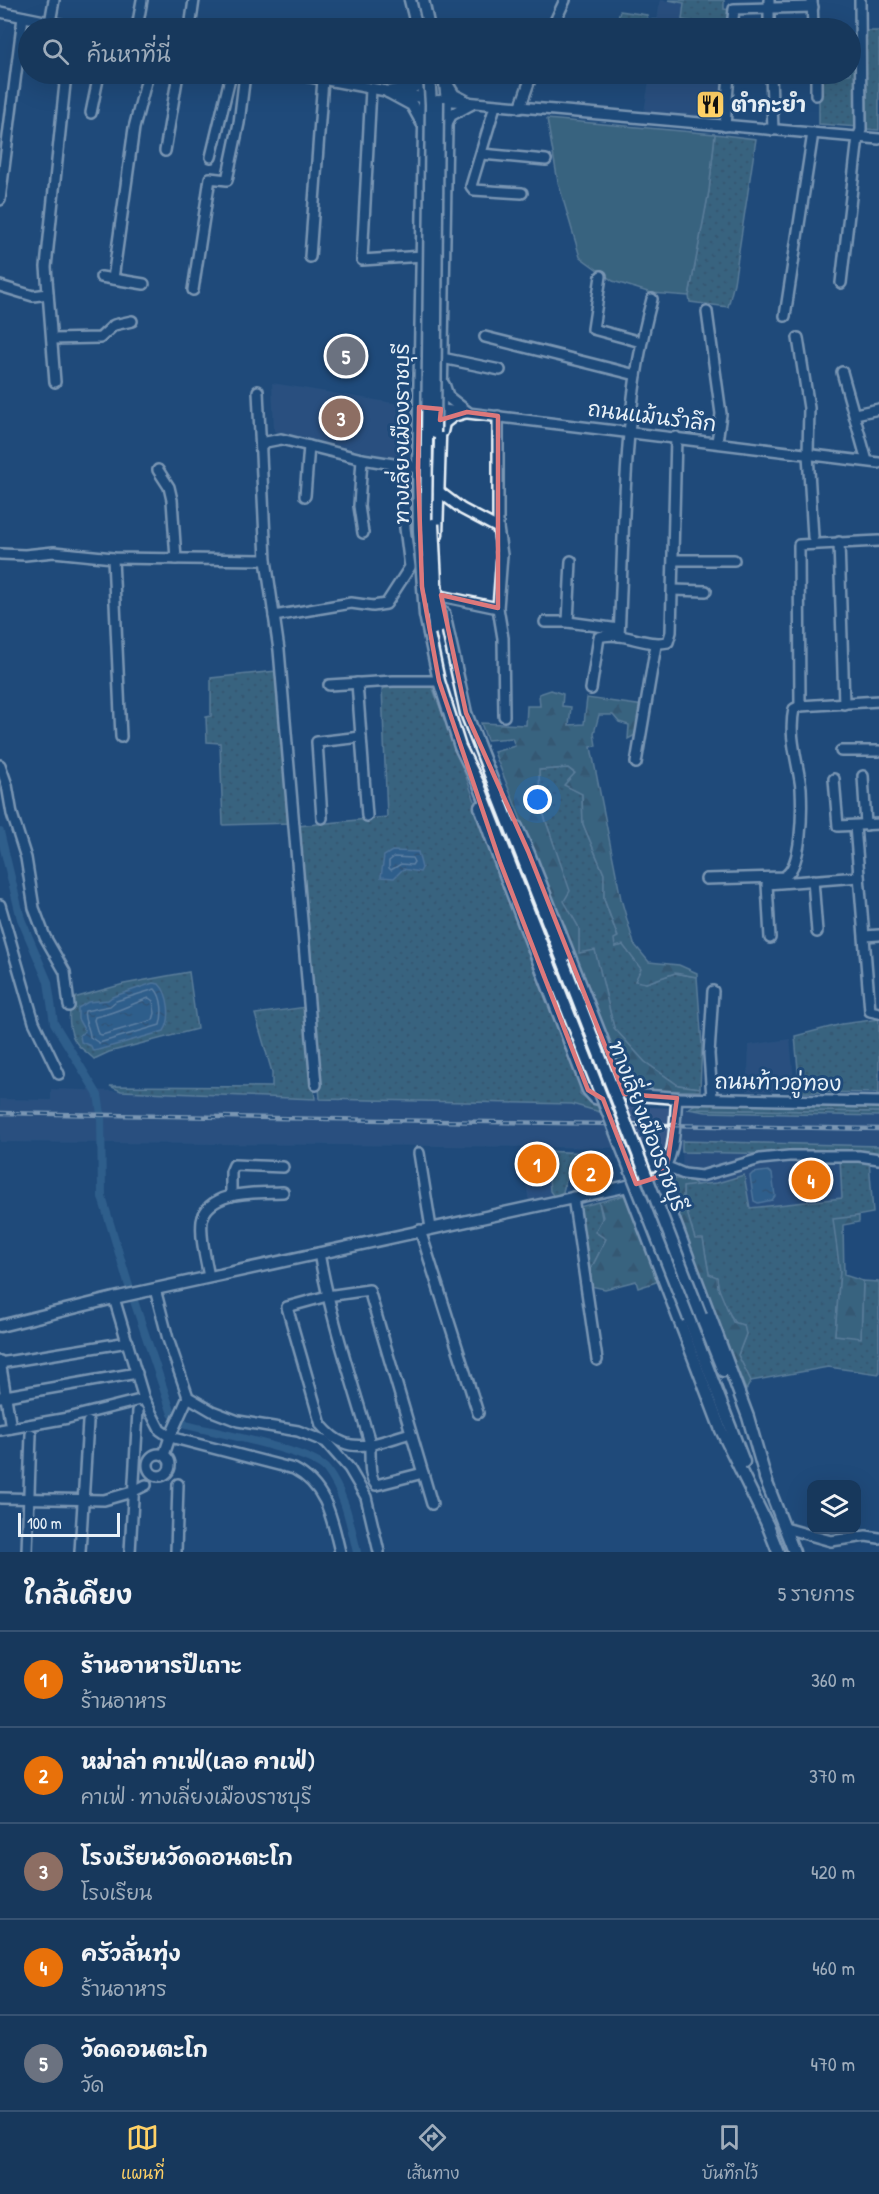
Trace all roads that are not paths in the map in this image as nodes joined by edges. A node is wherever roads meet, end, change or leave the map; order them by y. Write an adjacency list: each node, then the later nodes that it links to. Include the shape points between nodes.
1 (54, 0): 15 (street)
2 (142, 0): 16 (street)
3 (194, 0): 17 (street)
4 (410, 0): 18 (main road)
5 (416, 0): 19 (main road)
6 (423, 0): 20 (main road)
7 (429, 0): 21 (main road)
8 (565, 0): 22 (street)
9 (860, 0): 24 (street)
10 (769, 4): 11 (street); 23 (street, via 734,9)
11 (812, 4)
12 (0, 12): 13 (street)
13 (23, 17): 14 (street)
14 (28, 18)
15 (51, 18)
16 (139, 18)
17 (191, 18)
18 (414, 18)
19 (420, 18)
20 (427, 18)
21 (433, 18)
22 (557, 18)
23 (733, 18)
24 (860, 18)
25 (18, 49): 61 (street)
26 (65, 84): 77 (street, via 46,267)
27 (97, 84): 53 (street)
28 (145, 84): 72 (street, via 134,128)
29 (176, 84): 62 (street)
30 (229, 84): 64 (street)
31 (244, 84): 76 (street, via 227,180 210,178)
32 (323, 84): 69 (street)
33 (347, 84): 45 (street)
34 (416, 84): 46 (main road)
35 (422, 84): 48 (main road, ทางเลี่ยงเมืองราชบุรี)
36 (429, 84): 133 (main road, ทางเลี่ยงเมืองราชบุรี, bridge, via 426,523 429,584)
37 (441, 84): 133 (main road, ทางเลี่ยงเมืองราชบุรี, bridge, via 433,522)
38 (444, 84): 49 (main road, ทางเลี่ยงเมืองราชบุรี)
39 (447, 84): 50 (main road, via 454,95)
40 (528, 84): 52 (street)
41 (728, 84): 55 (street)
42 (771, 84): 57 (street)
43 (816, 84): 47 (street)
44 (861, 84): 59 (street)
45 (371, 89): 46 (street); 68 (street, via 362,260)
46 (388, 92): 48 (street); 56 (main road, via 412,105)
47 (816, 95)
48 (422, 98): 49 (street); 56 (main road, ทางเลี่ยงเมืองราชบุรี)
49 (447, 101): 50 (street); 54 (main road, ทางเลี่ยงเมืองราชบุรี)
50 (471, 104): 51 (street); 54 (main road, via 451,115)
51 (495, 106): 52 (street); 63 (street)
52 (520, 108): 55 (street)
53 (91, 113)
54 (446, 124): 86 (main road, ทางเลี่ยงเมืองราชบุรี)
55 (725, 126): 57 (street)
56 (424, 128): 68 (main road, ทางเลี่ยงเมืองราชบุรี)
57 (772, 130): 58 (street)
58 (813, 133): 59 (street); 80 (street)
59 (858, 137): 60 (street); 73 (street)
60 (879, 139)
61 (4, 140): 67 (street)
62 (165, 151)
63 (482, 154): 65 (street); 66 (street, via 471,186 474,190)
64 (211, 157)
65 (546, 160)
66 (522, 193)
67 (0, 200)
68 (423, 256): 93 (main road, ทางเลี่ยงเมืองราชบุรี)
69 (310, 257)
70 (601, 276): 85 (street, via 593,329)
71 (101, 277): 72 (street)
72 (113, 279): 74 (street)
73 (841, 283)
74 (144, 284)
75 (0, 286): 77 (street, via 33,296)
76 (193, 290)
77 (48, 294): 83 (street)
78 (652, 299): 85 (street)
79 (707, 312): 101 (street, via 721,414)
80 (785, 316)
81 (132, 321): 83 (street, via 114,325 100,338)
82 (485, 337): 89 (street)
83 (52, 339): 91 (street)
84 (798, 339): 105 (street, via 809,408)
85 (641, 342): 89 (street)
86 (442, 358): 87 (street); 90 (main road, ทางเลี่ยงเมืองราชบุรี)
87 (500, 369)
88 (842, 372): 97 (street)
89 (636, 375): 99 (street)
90 (442, 376): 94 (main road, ทางเลี่ยงเมืองราชบุรี); 96 (main road, via 448,397)
91 (55, 382)
92 (258, 391): 103 (street)
93 (420, 407): 94 (street, ถนนแม้นรำลึก); 110 (main road, ทางเลี่ยงเมืองราชบุรี)
94 (441, 409): 96 (street, ถนนแม้นรำลึก); 104 (main road, ทางเลี่ยงเมืองราชบุรี)
95 (879, 409): 97 (street)
96 (467, 412): 98 (street, ถนนแม้นรำลึก); 104 (main road, via 444,423)
97 (855, 414): 107 (street)
98 (498, 416): 99 (street, ถนนแม้นรำลึก); 114 (street)
99 (630, 432): 100 (street, ถนนแม้นรำลึก); 134 (street)
100 (676, 437): 101 (street, ถนนแม้นรำลึก); 123 (street)
101 (717, 442): 105 (street, ถนนแม้นรำลึก)
102 (309, 446): 103 (street, via 273,439); 106 (street); 113 (street)
103 (261, 447): 122 (street)
104 (439, 448): 112 (main road, ทางเลี่ยงเมืองราชบุรี)
105 (808, 454): 107 (street, ถนนแม้นรำลึก); 116 (street)
106 (362, 459): 109 (street); 115 (street, via 359,506)
107 (867, 461): 108 (street, ถนนแม้นรำลึก)
108 (879, 463)
109 (404, 466): 110 (street); 130 (street, via 410,567 386,604 351,603)
110 (418, 468): 136 (main road, ทางเลี่ยงเมืองราชบุรี, via 422,587)
111 (158, 470): 121 (street, via 172,500)
112 (437, 490): 114 (street); 128 (main road, ทางเลี่ยงเมืองราชบุรี)
113 (305, 496)
114 (498, 528): 129 (street, via 502,555)
115 (363, 533)
116 (813, 537)
117 (879, 541): 118 (street)
118 (839, 542): 141 (street); 142 (street, via 799,545)
119 (0, 554): 120 (street, via 54,552)
120 (113, 558): 121 (street); 145 (street)
121 (177, 559): 122 (street)
122 (266, 560): 130 (street)
123 (674, 560): 124 (street); 126 (street)
124 (734, 560)
125 (572, 561): 132 (street)
126 (673, 590): 127 (street); 135 (street, via 668,642)
127 (706, 591)
128 (441, 596): 129 (street); 143 (main road, ทางเลี่ยงเมืองราชบุรี)
129 (498, 608): 144 (street, via 503,638)
130 (274, 616): 173 (street)
131 (545, 622): 132 (street)
132 (568, 622): 134 (street)
133 (438, 628): 143 (main road, ทางเลี่ยงเมืองราชบุรี); 155 (main road, ทางเลี่ยงเมืองราชบุรี, via 449,692)
134 (619, 633): 135 (street); 139 (street, via 599,637)
135 (656, 645): 151 (street)
136 (439, 681): 137 (street); 147 (main road, ทางเลี่ยงเมืองราชบุรี)
137 (357, 683): 138 (street); 146 (street)
138 (329, 685)
139 (591, 689)
140 (879, 701): 141 (street)
141 (844, 704): 142 (street)
142 (800, 706): 162 (street, via 794,709 792,719 801,815 792,872 783,877)
143 (466, 713): 148 (main road, ทางเลี่ยงเมืองราชบุรี)
144 (504, 716)
145 (121, 737)
146 (362, 737): 156 (street); 157 (street, via 317,742)
147 (460, 747): 155 (main road, ทางเลี่ยงเมืองราชบุรี); 174 (main road, via 588,1090 595,1098 607,1100)
148 (479, 748): 174 (main road, via 528,850); 213 (main road, ทางเลี่ยงเมืองราชบุรี, bridge)
149 (841, 751): 150 (street)
150 (879, 751)
151 (636, 762)
152 (0, 765): 170 (street, via 26,858 34,908 64,972)
153 (863, 776): 159 (street)
154 (834, 780): 160 (street, via 838,826)
155 (479, 784): 221 (main road, ทางเลี่ยงเมืองราชบุรี, bridge)
156 (367, 816)
157 (322, 818)
158 (879, 824): 159 (street)
159 (866, 825): 160 (street)
160 (855, 826): 161 (street)
161 (860, 876): 163 (street); 167 (street)
162 (706, 879)
163 (813, 880): 165 (street); 168 (street, via 766,884)
164 (0, 905): 172 (street, via 34,1022)
165 (817, 932)
166 (879, 935): 167 (street)
167 (865, 936): 171 (street, via 870,1011)
168 (770, 938)
169 (713, 991): 176 (street, via 708,1054)
170 (69, 1006)
171 (879, 1013)
172 (59, 1074)
173 (316, 1085)
174 (624, 1095): 175 (main road)
175 (677, 1098): 176 (street, ถนนท้าวอู่ทอง); 181 (street)
176 (712, 1098): 177 (street, ถนนท้าวอู่ทอง)
177 (879, 1102)
178 (419, 1153): 187 (street)
179 (879, 1159): 181 (street, via 789,1156 760,1159 701,1176)
180 (283, 1167): 185 (street, via 234,1165)
181 (667, 1167): 182 (street)
182 (657, 1177): 183 (main road); 213 (main road, via 748,1417)
183 (628, 1186): 186 (main road); 221 (main road, via 721,1430)
184 (284, 1192): 185 (street)
185 (231, 1196): 189 (street, via 208,1207 202,1220)
186 (573, 1197): 187 (main road); 195 (street)
187 (426, 1229): 188 (main road); 202 (street)
188 (319, 1253): 189 (main road); 191 (street)
189 (209, 1277): 190 (main road)
190 (154, 1289): 192 (main road); 200 (street)
191 (327, 1296): 207 (street, via 369,1290); 209 (street); 209 (street, via 287,1307 321,1425 344,1444)
192 (117, 1297): 193 (main road); 194 (street)
193 (0, 1326)
194 (128, 1342): 196 (street); 197 (street)
195 (597, 1360)
196 (0, 1362): 198 (street)
197 (137, 1373): 198 (street); 199 (street)
198 (3, 1396): 204 (street)
199 (144, 1399): 204 (street); 206 (street, via 160,1430)
200 (186, 1402): 206 (street); 228 (street, via 238,1420 298,1431 326,1442 349,1468 366,1497)
201 (138, 1411): 215 (street)
202 (478, 1413)
203 (88, 1422): 218 (street)
204 (11, 1428): 205 (street)
205 (0, 1430)
206 (172, 1432): 210 (street); 227 (street, via 308,1476 318,1487 331,1515)
207 (411, 1433): 209 (street); 211 (street)
208 (32, 1434): 217 (street)
209 (370, 1444): 211 (street, via 372,1480 376,1485)
210 (164, 1455): 212 (street, via 170,1464 168,1472); 212 (street, via 157,1454 148,1460)
211 (423, 1473): 219 (street)
212 (151, 1480): 215 (street)
213 (767, 1482): 220 (main road, ทางเลี่ยงเมืองราชบุรี)
214 (178, 1484): 226 (street)
215 (132, 1492): 218 (street, via 104,1500); 225 (street)
216 (0, 1498): 217 (street)
217 (30, 1499): 218 (street); 223 (street)
218 (82, 1499): 224 (street)
219 (432, 1504)
220 (784, 1528): 222 (street, via 831,1541); 230 (main road, ทางเลี่ยงเมืองราชบุรี)
221 (770, 1530): 229 (main road, ทางเลี่ยงเมืองราชบุรี)
222 (879, 1538)
223 (27, 1552)
224 (80, 1552)
225 (130, 1552)
226 (176, 1552)
227 (340, 1552)
228 (379, 1552)
229 (778, 1552)
230 (794, 1552)

